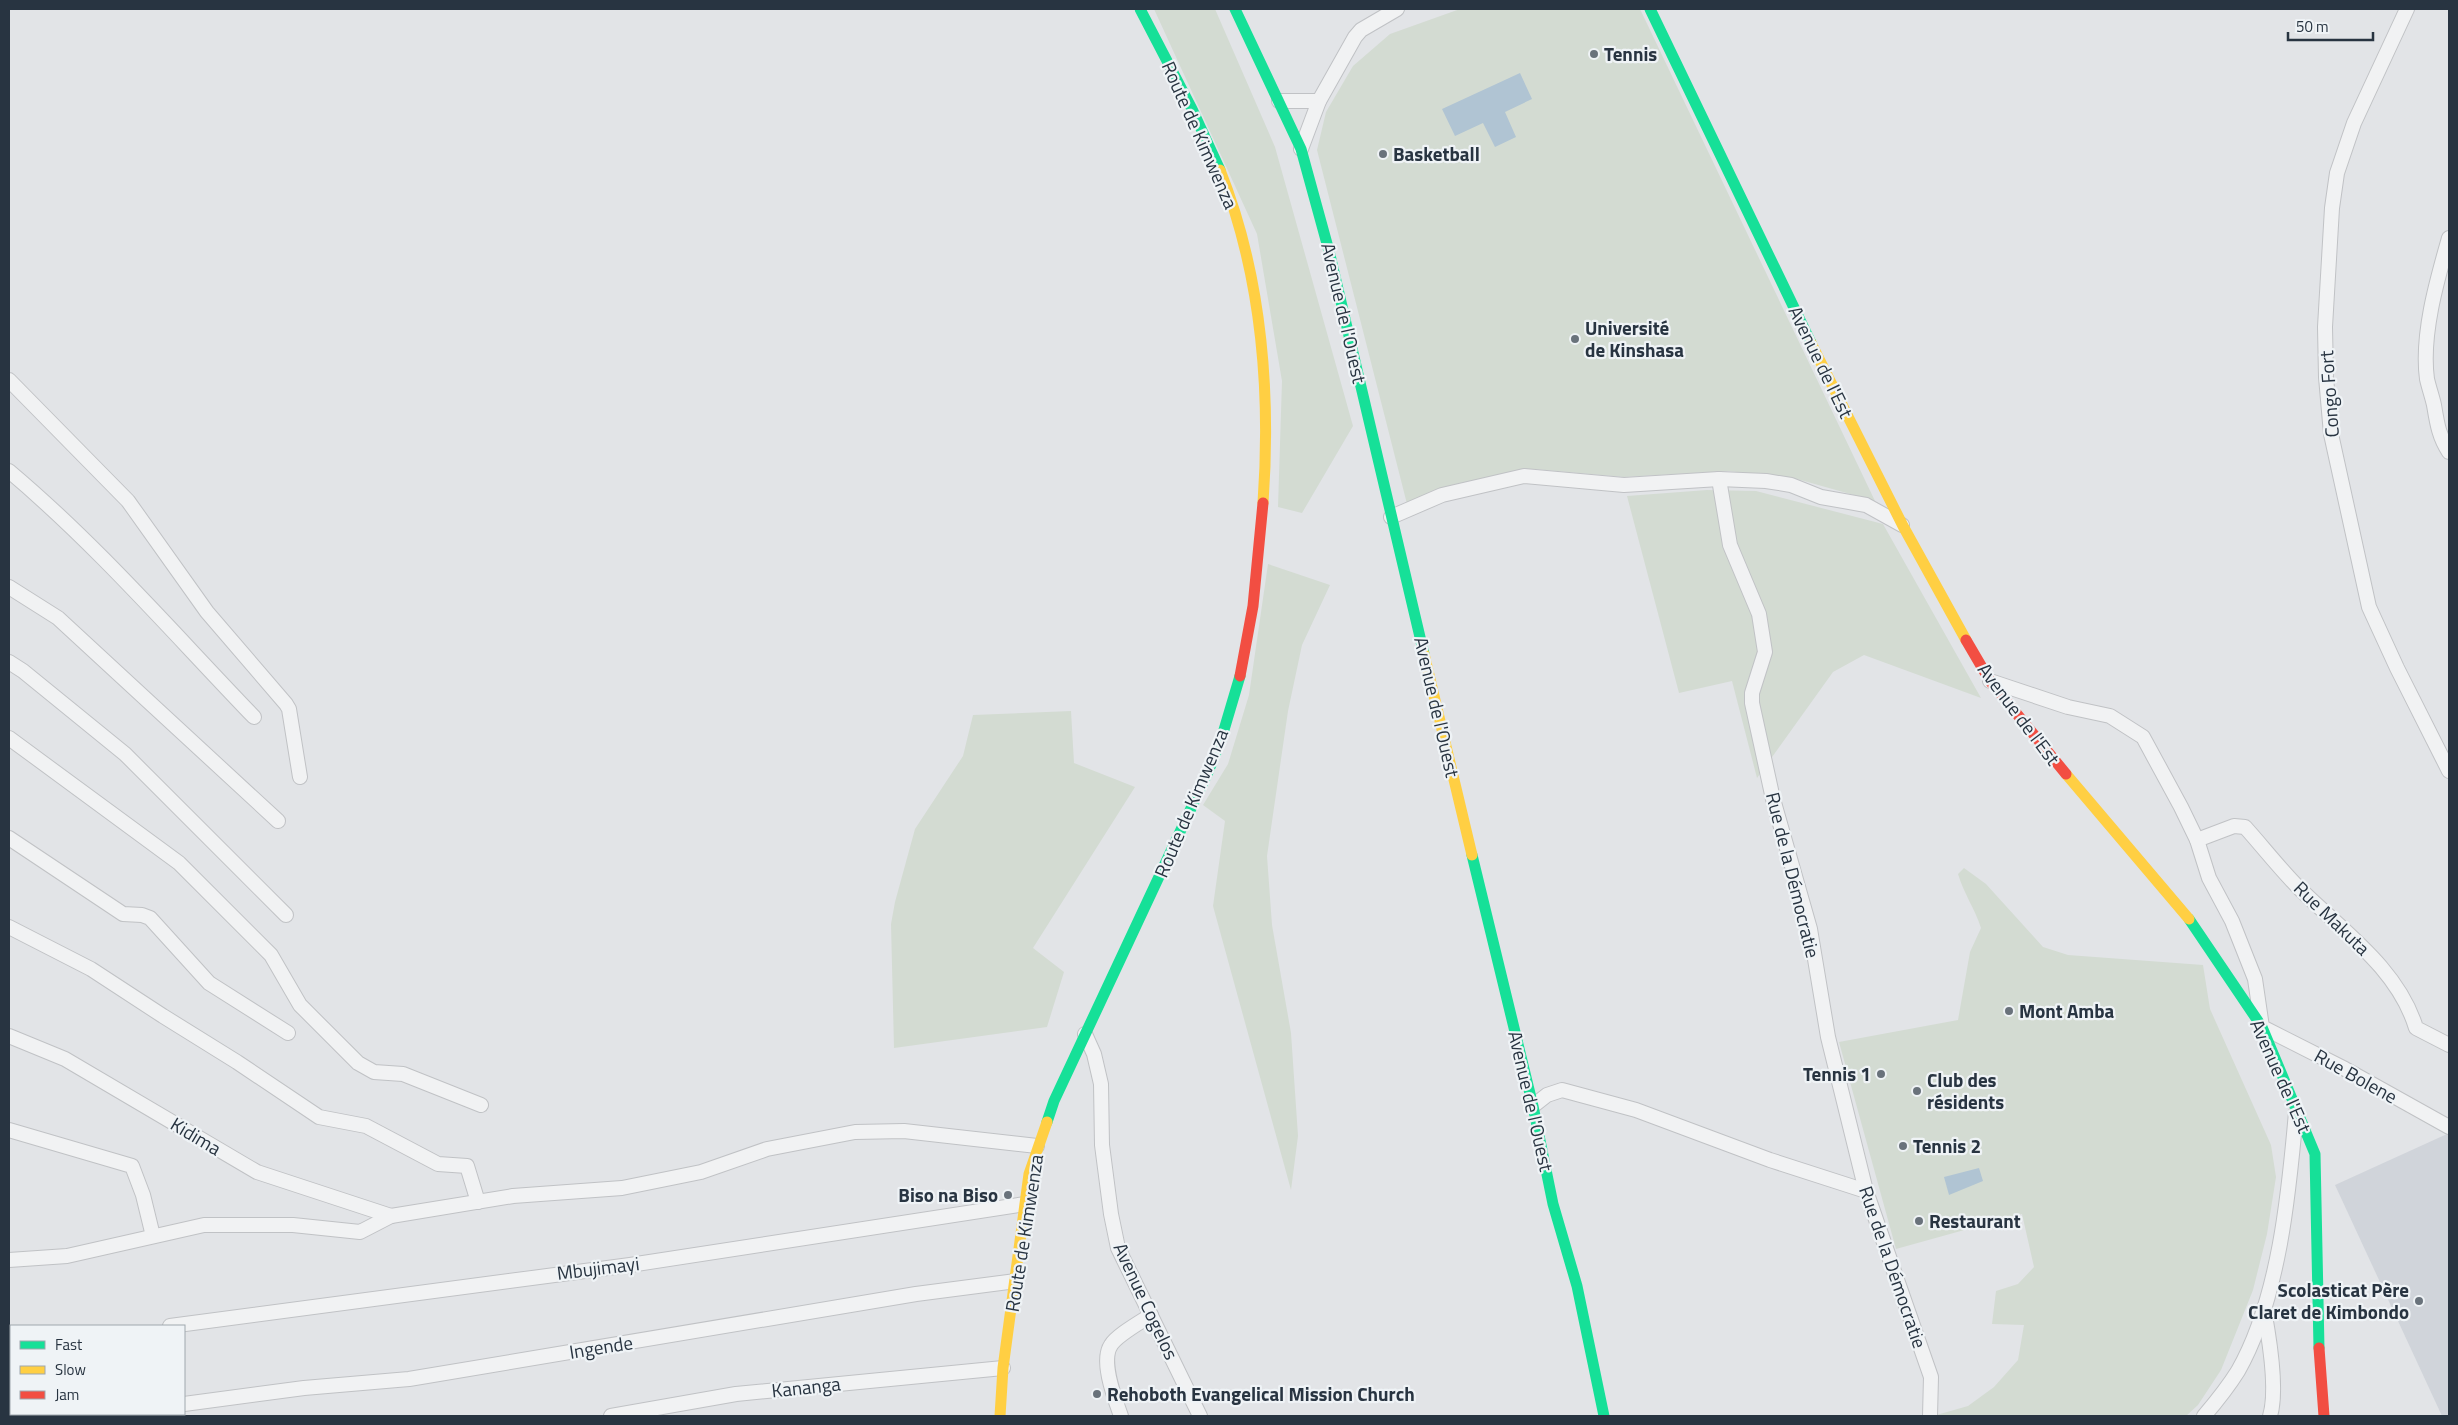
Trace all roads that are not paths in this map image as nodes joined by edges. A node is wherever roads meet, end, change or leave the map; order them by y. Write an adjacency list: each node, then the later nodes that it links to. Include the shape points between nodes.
1 (1140, 9): 30 (street, Route de Kimwenza, via 1196,118 1236,213 1260,317 1268,406 1266,477 1259,567 1250,624 1225,727 1204,781)
2 (1235, 9): 6 (street, Avenue de l'Ouest)
3 (1397, 9): 7 (street, via 1355,37)
4 (1650, 9): 15 (street, Avenue de l'Est)
5 (2407, 9): 21 (street, Congo Fort, via 2354,123 2337,173 2325,327 2326,377 2331,434 2369,607)
6 (1279, 101): 7 (street); 8 (street, Avenue de l'Ouest)
7 (1319, 101): 8 (street)
8 (1300, 149): 14 (street, Avenue de l'Ouest, via 1329,251)
9 (2449, 238): 11 (street, via 2438,274 2426,364 2440,438)
10 (9, 380): 22 (street, via 132,506 207,612 286,704)
11 (2449, 452)
12 (9, 471): 19 (street, via 82,538)
13 (1719, 478): 14 (street, via 1624,485 1524,476 1442,495); 15 (street, via 1791,485 1820,497 1866,505); 39 (street, Rue de la Démocratie, via 1730,545 1759,614 1764,652 1752,703 1773,798 1810,929 1828,1037)
14 (1391, 517): 34 (street, Avenue de l'Ouest)
15 (1903, 526): 18 (street, Avenue de l'Est)
16 (9, 587): 23 (street, via 58,618)
17 (9, 662): 26 (street, via 125,754)
18 (1990, 681): 25 (street, via 2068,707 2110,716 2137,732 2143,737 2181,806); 28 (street, Avenue de l'Est, via 2180,906)
19 (254, 717)
20 (9, 738): 33 (street, via 179,863 270,955 300,1006 358,1062 374,1072 403,1074)
21 (2449, 771)
22 (300, 777)
23 (278, 821)
24 (9, 838): 29 (street, via 123,914 150,918 213,986)
25 (2196, 840): 28 (street, via 2209,878 2232,921 2255,979); 32 (street, Rue Makuta, via 2234,826 2245,827 2297,886 2378,962 2416,1028)
26 (286, 915)
27 (9, 927): 40 (street, via 91,968 319,1117 366,1126 438,1164 467,1166)
28 (2262, 1026): 35 (street, Avenue de l'Est); 36 (street, Rue Bolene)
29 (288, 1034)
30 (1085, 1034): 38 (street, Route de Kimwenza); 47 (street, Avenue Cogelos, via 1101,1084 1102,1145 1118,1248)
31 (9, 1036): 42 (street, Kidima, via 65,1059 257,1172)
32 (2449, 1045)
33 (481, 1105)
34 (1533, 1106): 39 (street, via 1547,1094 1562,1090 1636,1110 1770,1160); 55 (street, Avenue de l'Ouest, via 1553,1204 1577,1286)
35 (2297, 1108): 46 (street, via 2287,1207); 59 (street, Avenue de l'Est, via 2316,1160 2319,1347)
36 (2449, 1127)
37 (9, 1130): 43 (street, via 132,1166)
38 (1037, 1146): 40 (street, via 904,1131 855,1132 767,1149 701,1172 622,1188 513,1196); 41 (street, Route de Kimwenza, via 1028,1174)
39 (1866, 1191): 56 (street, Rue de la Démocratie, via 1930,1377)
40 (478, 1202): 42 (street)
41 (1025, 1204): 45 (street, Route de Kimwenza); 48 (street, Mbujimayi, via 630,1265)
42 (391, 1216): 43 (street, via 360,1232 229,1223)
43 (153, 1236): 44 (street, via 64,1256)
44 (9, 1260)
45 (1016, 1281): 49 (street, Route de Kimwenza); 50 (street, Ingende, via 907,1296 409,1379 304,1388)
46 (2264, 1309): 57 (street, via 2238,1371); 58 (street, via 2270,1346)
47 (1151, 1315): 53 (street, via 1111,1344 1106,1356); 54 (street, Avenue Cogelos)
48 (178, 1325)
49 (1003, 1368): 51 (street, Kananga, via 736,1394); 52 (street, Route de Kimwenza)
50 (185, 1404)
51 (611, 1416)
52 (1000, 1416)
53 (1121, 1416)
54 (1200, 1416)
55 (1604, 1416)
56 (1930, 1416)
57 (2204, 1416)
58 (2270, 1416)
59 (2324, 1416)

